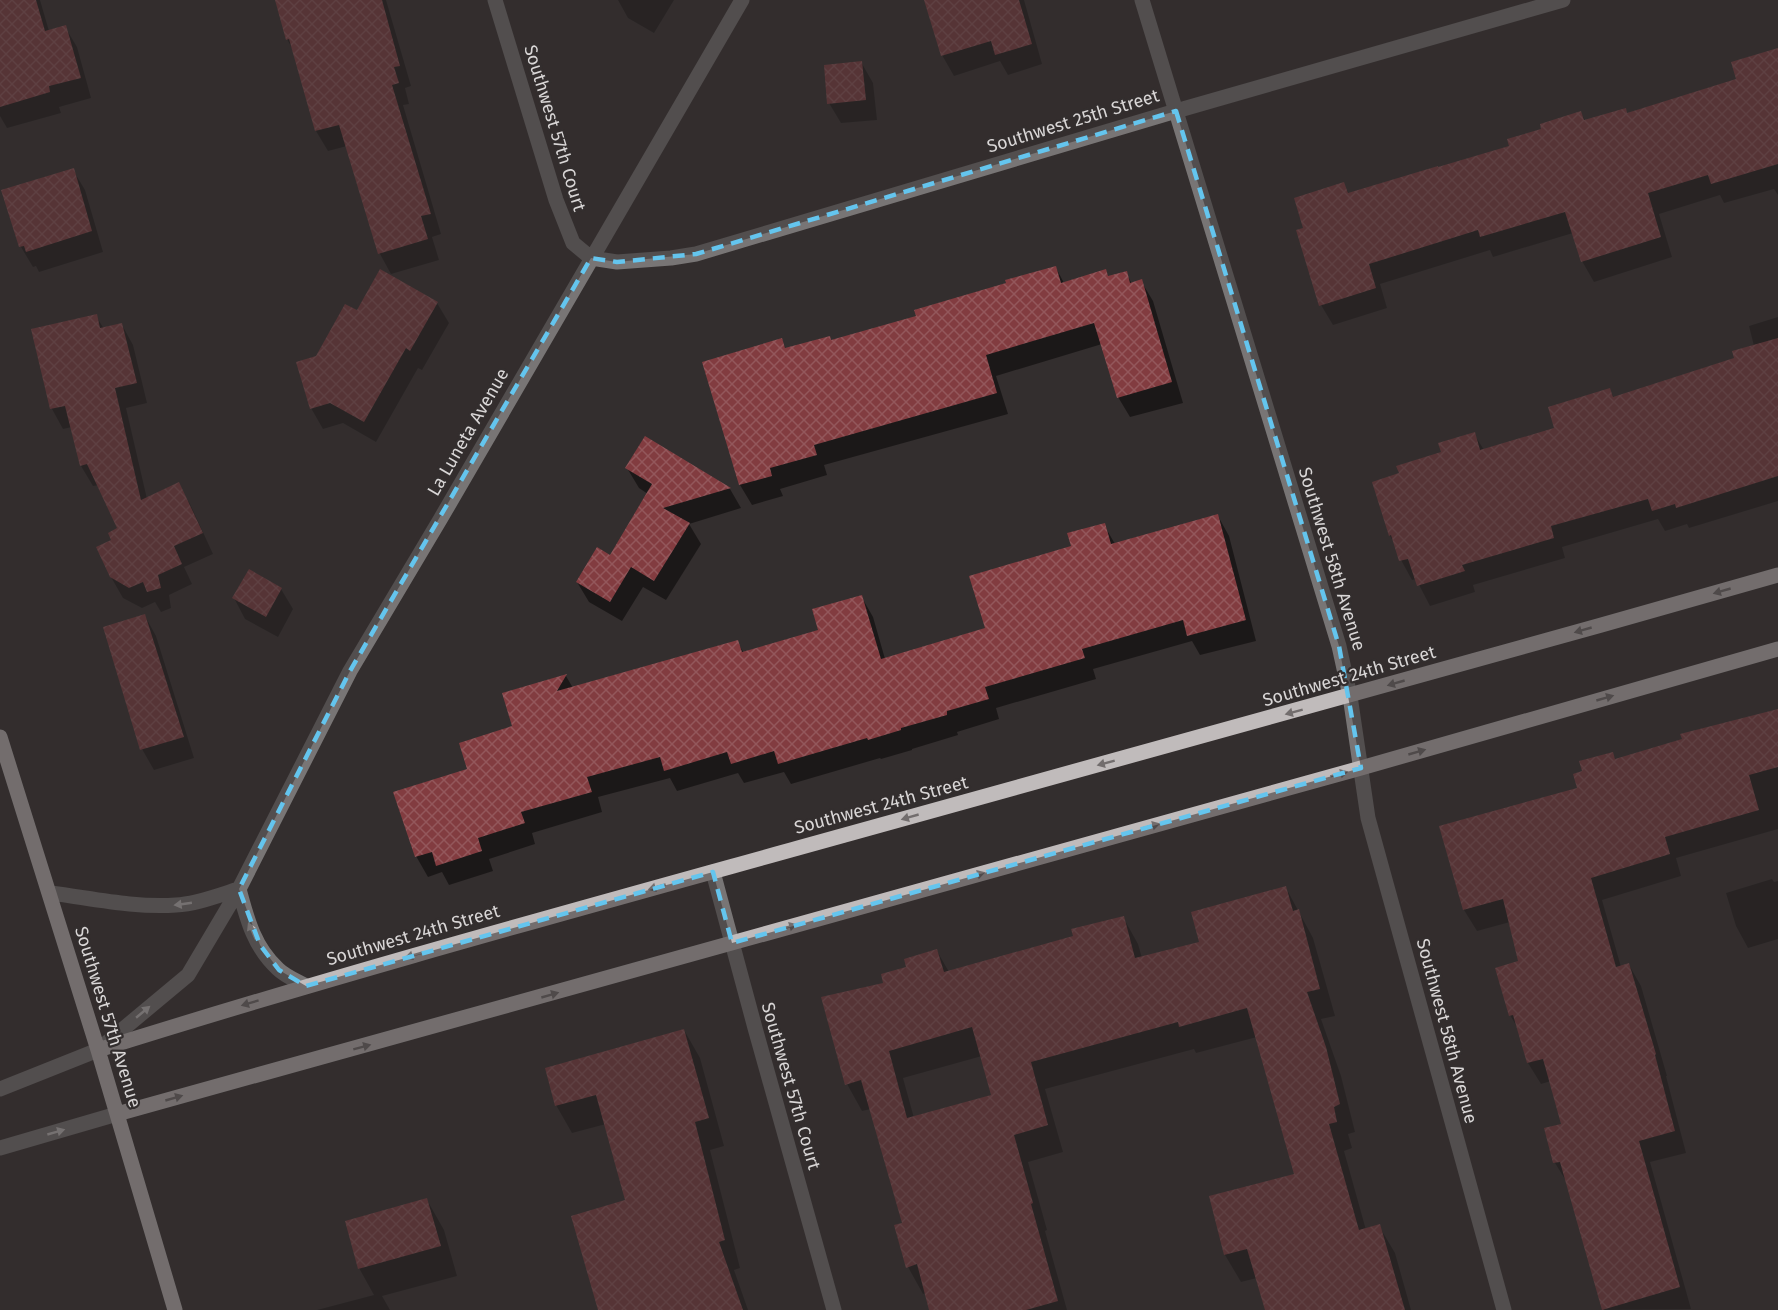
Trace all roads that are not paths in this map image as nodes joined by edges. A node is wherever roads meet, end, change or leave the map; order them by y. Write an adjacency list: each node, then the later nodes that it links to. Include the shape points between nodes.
1 (495, 0): 6 (street, Southwest 57th Court, via 565,224 573,243)
2 (742, 0): 6 (street, La Luneta Avenue)
3 (1142, 0): 5 (street, Southwest 58th Avenue)
4 (1563, 0): 5 (street, Southwest 25th Street)
5 (1176, 111): 6 (street, Southwest 25th Street, via 696,254 617,262); 9 (street, Southwest 58th Avenue, via 1339,646)
6 (591, 258): 13 (street, La Luneta Avenue, via 350,671)
7 (1778, 575): 9 (main road, Southwest 24th Street, one-way to 9)
8 (1778, 649): 11 (main road, one-way to 8)
9 (1350, 696): 11 (street, Southwest 58th Avenue); 12 (main road, Southwest 24th Street, one-way to 12)
10 (0, 737): 14 (main road, Southwest 57th Avenue)
11 (1361, 768): 15 (main road, one-way to 11); 23 (street, Southwest 58th Avenue, via 1368,818)
12 (713, 872): 15 (street, Southwest 57th Court); 16 (main road, Southwest 24th Street, one-way to 16)
13 (239, 889): 14 (street, one-way to 14, via 196,902 153,906); 16 (street, one-way to 13, via 279,970 264,951 251,931); 17 (street, La Luneta Avenue, one-way to 13, via 188,975)
14 (50, 893): 17 (main road, Southwest 57th Avenue)
15 (732, 943): 19 (main road, one-way to 15); 22 (street, Southwest 57th Court)
16 (306, 986): 17 (main road, Southwest 24th Street, one-way to 17)
17 (98, 1050): 18 (street, Southwest 24th Street); 19 (main road, Southwest 57th Avenue)
18 (0, 1089)
19 (117, 1114): 20 (street, one-way to 19); 21 (main road, Southwest 57th Avenue)
20 (0, 1148)
21 (175, 1310)
22 (834, 1310)
23 (1504, 1310)

